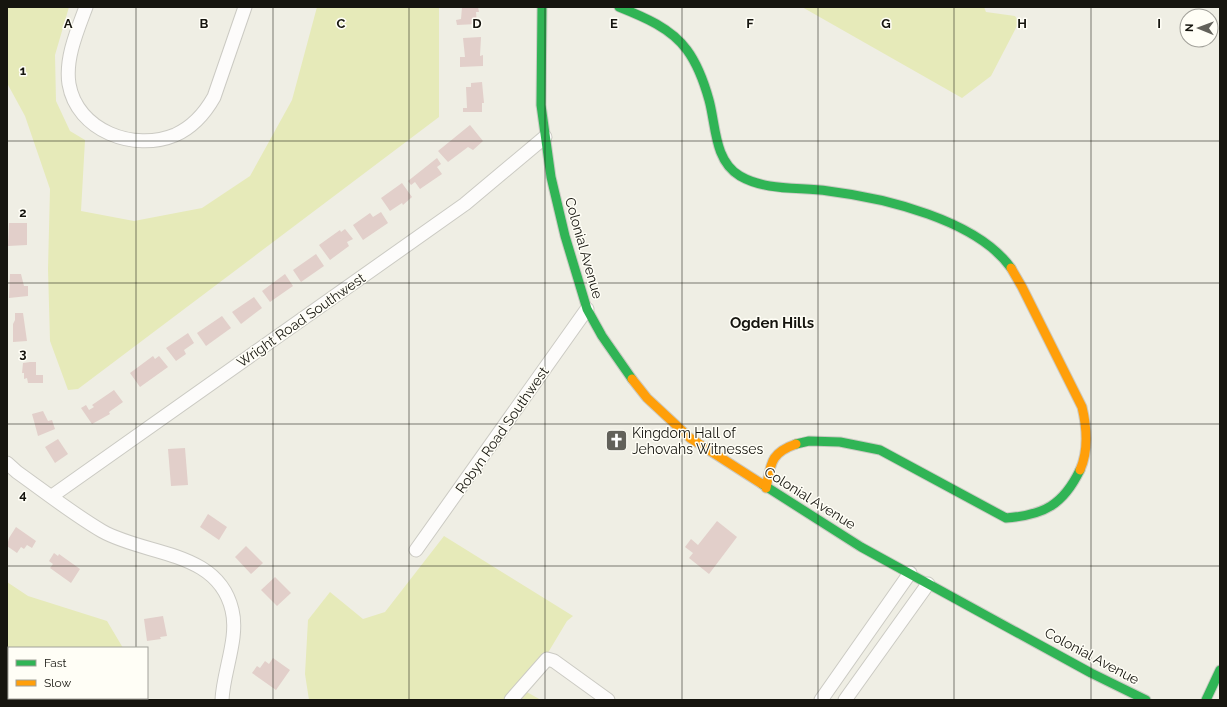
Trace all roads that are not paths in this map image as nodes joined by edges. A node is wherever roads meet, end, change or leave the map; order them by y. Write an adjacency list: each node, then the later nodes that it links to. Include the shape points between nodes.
1 (86, 7): 2 (street, via 69,63 71,91 77,107 85,117 108,133 136,141 151,141 176,135 200,118 214,97)
2 (245, 7)
3 (542, 7): 5 (street, Colonial Avenue, via 540,74)
4 (619, 7): 8 (street, via 663,26 694,57 703,77 717,143 728,167 740,177 758,183 829,190 870,198 942,218 990,246 1005,260 1020,283 1082,407 1087,423 1082,468 1072,487 1052,506 1032,516 1006,518 880,450 838,441 808,441 783,449 772,458)
5 (544, 138): 6 (street, Colonial Avenue, via 565,236); 9 (street, Wright Road Southwest, via 465,204)
6 (587, 309): 8 (street, Colonial Avenue, via 610,348 647,398 690,438); 10 (street, Robyn Road Southwest)
7 (7, 462): 9 (street)
8 (766, 488): 11 (street, Colonial Avenue, via 861,547)
9 (52, 496): 14 (street, via 111,535 195,563 222,586 233,611 234,624)
10 (416, 550)
11 (910, 573): 12 (street, Colonial Avenue); 17 (street)
12 (928, 584): 18 (street); 19 (street, Colonial Avenue, via 1091,673)
13 (1220, 670): 20 (street)
14 (222, 700)
15 (511, 700): 16 (street, via 547,659 554,661)
16 (608, 700)
17 (822, 700)
18 (845, 700)
19 (1146, 700)
20 (1206, 700)

